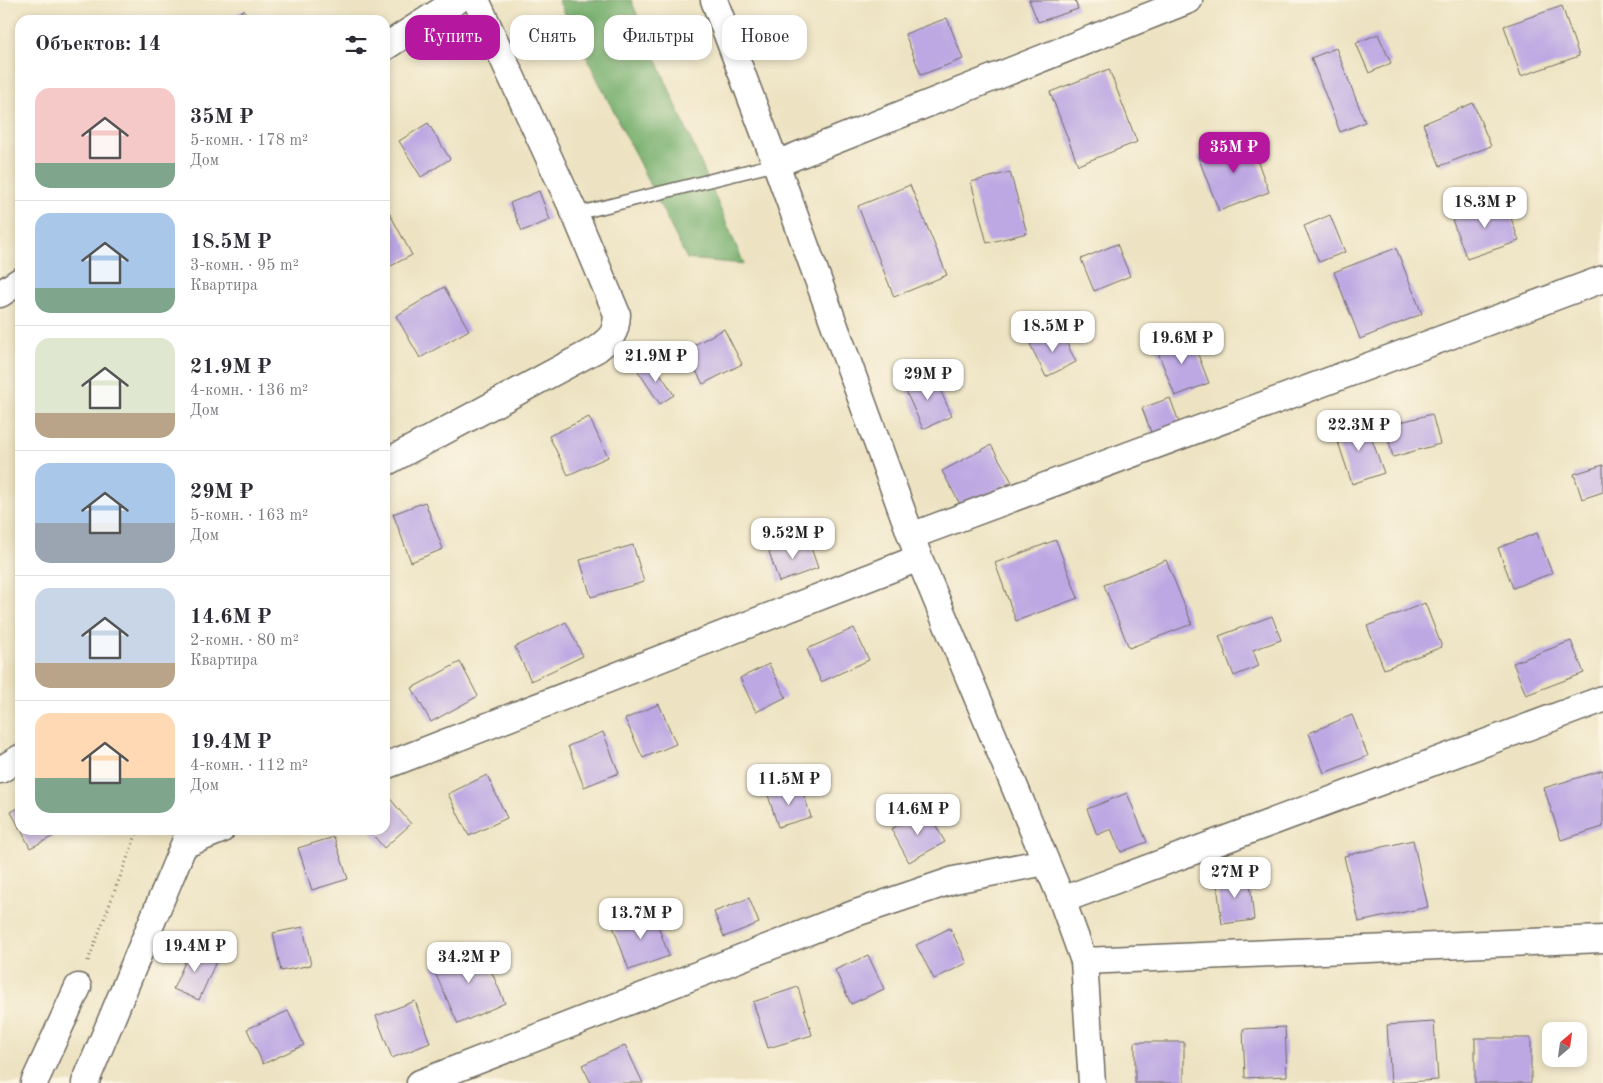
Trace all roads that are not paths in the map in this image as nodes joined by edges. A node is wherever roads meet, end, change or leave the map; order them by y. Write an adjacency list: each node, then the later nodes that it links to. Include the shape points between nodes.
1 (458, 0): 5 (street)
2 (476, 0): 7 (street)
3 (714, 0): 6 (street)
4 (1189, 0): 6 (street)
5 (390, 44)
6 (776, 164): 7 (lane); 12 (street)
7 (576, 214): 11 (street, via 618,314 613,335 597,349)
8 (1603, 279): 12 (street)
9 (15, 284): 10 (street)
10 (0, 294)
11 (390, 460)
12 (915, 547): 15 (street); 18 (street)
13 (1603, 699): 19 (street)
14 (15, 761): 16 (street)
15 (390, 764)
16 (0, 770)
17 (188, 837): 24 (street)
18 (1045, 862): 19 (street); 25 (street, via 954,880 856,913)
19 (1062, 900): 21 (street)
20 (1603, 939): 21 (street)
21 (1084, 961): 26 (street)
22 (78, 987): 23 (street)
23 (34, 1083)
24 (86, 1083)
25 (420, 1083)
26 (1092, 1083)

